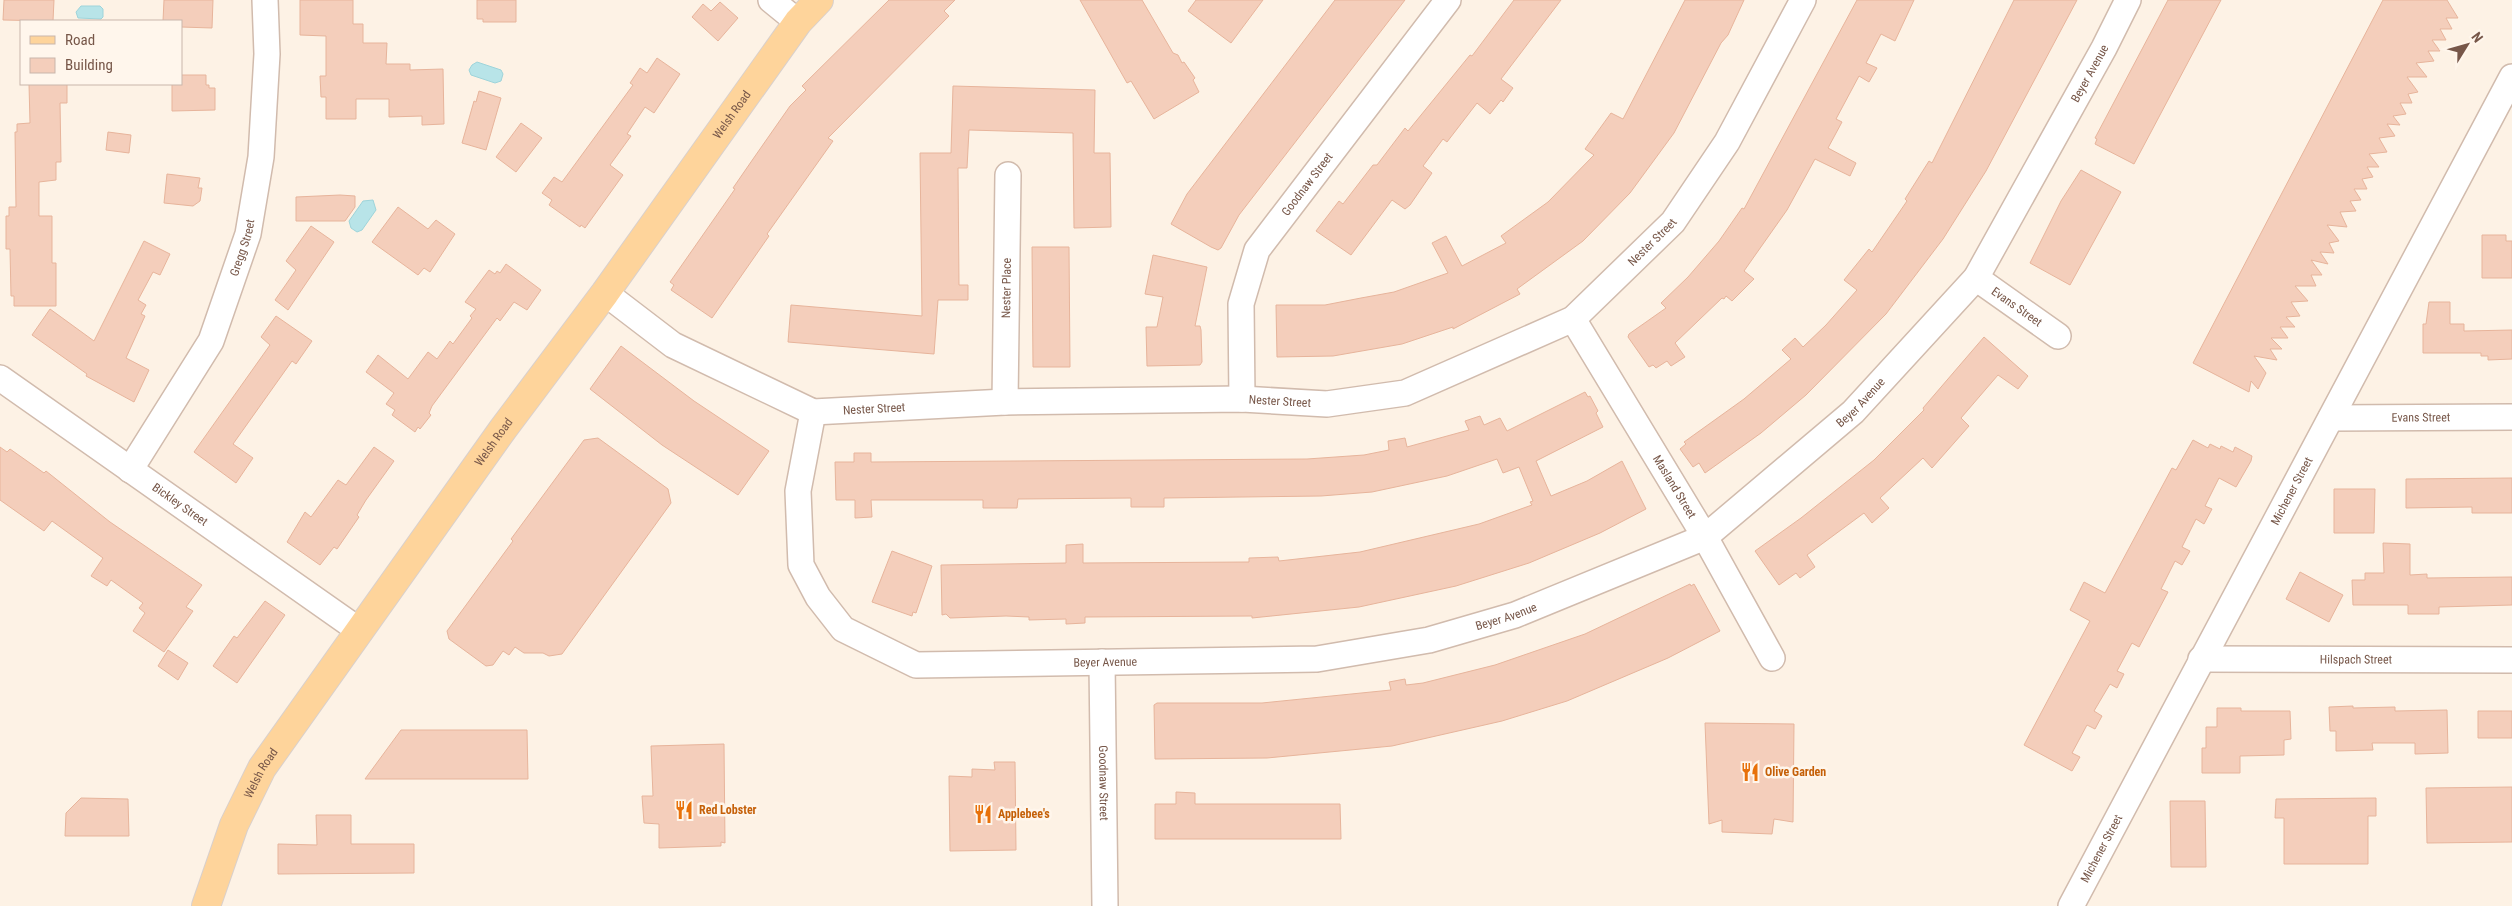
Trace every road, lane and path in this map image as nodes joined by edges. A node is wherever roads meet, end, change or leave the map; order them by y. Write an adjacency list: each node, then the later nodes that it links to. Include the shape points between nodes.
1 (265, 0): 20 (street, Gregg Street, via 267,54 261,157 248,234 211,341)
2 (771, 0): 7 (street)
3 (820, 0): 7 (main road, Welsh Road)
4 (1448, 0): 15 (street, Goodnaw Street, via 1257,250 1241,304)
5 (1802, 0): 12 (street, Nester Street, via 1727,142 1672,222)
6 (2128, 0): 10 (street, Beyer Avenue)
7 (798, 22): 11 (main road, Welsh Road)
8 (2512, 77): 18 (street, Michener Street)
9 (1008, 175): 16 (street, Nester Place)
10 (1976, 278): 13 (street, Evans Street); 21 (street, Beyer Avenue, via 1853,412)
11 (605, 293): 17 (street, Nester Street, via 673,345); 22 (main road, Welsh Road, via 503,429)
12 (1573, 320): 15 (street, Nester Street, via 1405,393 1327,404); 21 (street, Masland Street)
13 (2058, 336)
14 (0, 378): 20 (street, Bickley Street)
15 (1242, 399): 16 (street, Nester Street)
16 (1004, 402): 17 (street, Nester Street)
17 (813, 412): 26 (street, Beyer Avenue, via 798,491 801,565 818,597 843,629 916,665)
18 (2331, 418): 19 (street, Evans Street); 24 (street, Michener Street)
19 (2512, 418)
20 (130, 470): 22 (street, Bickley Street)
21 (1705, 537): 23 (street, Masland Street); 26 (street, Beyer Avenue, via 1515,615 1429,640 1317,658)
22 (360, 631): 27 (main road, Welsh Road, via 248,792)
23 (1772, 658)
24 (2201, 659): 25 (street, Hilspach Street); 29 (street, Michener Street)
25 (2512, 660)
26 (1102, 662): 28 (street, Goodnaw Street)
27 (206, 906)
28 (1105, 906)
29 (2071, 906)

